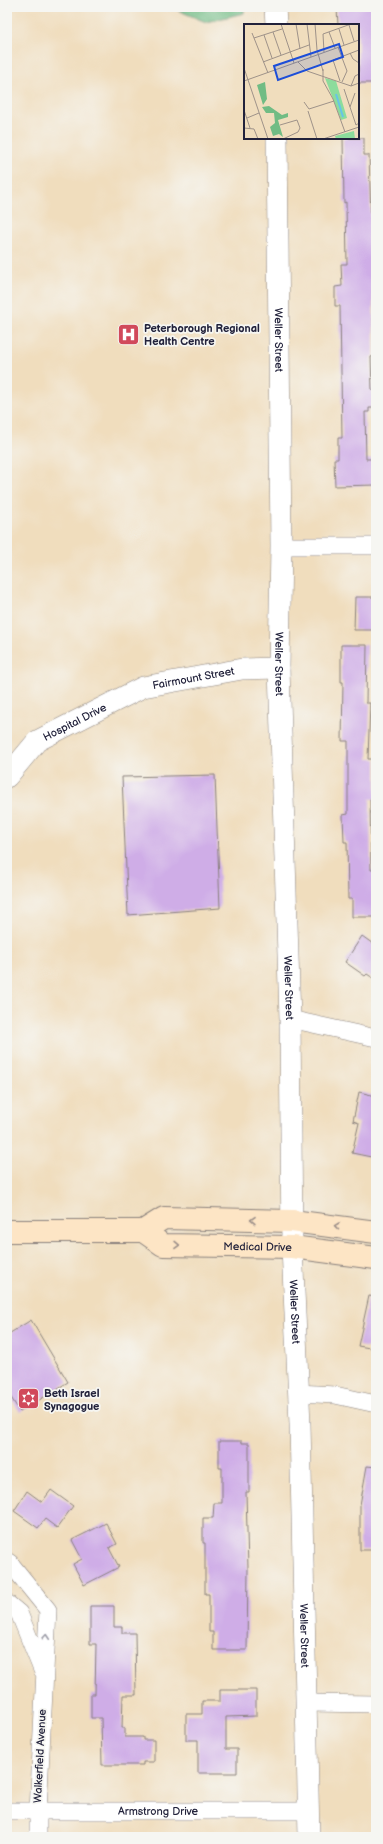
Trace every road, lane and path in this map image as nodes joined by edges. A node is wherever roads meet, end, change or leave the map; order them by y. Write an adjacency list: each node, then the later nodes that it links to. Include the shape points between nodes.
1 (276, 7): 2 (street)
2 (276, 24)
3 (277, 139): 4 (street, Weller Street)
4 (281, 546): 5 (street); 6 (street, Weller Street)
5 (376, 546)
6 (279, 668): 7 (street, Fairmount Street, via 242,669 143,687); 9 (street, Weller Street)
7 (112, 703): 8 (street, Hospital Drive, via 37,741)
8 (7, 777)
9 (290, 1019): 10 (street); 11 (street, Weller Street)
10 (376, 1038)
11 (292, 1221): 13 (main road, one-way to 13, via 164,1218); 14 (main road, one-way to 11); 15 (street, Weller Street)
12 (7, 1231): 13 (main road)
13 (143, 1231): 15 (main road, Medical Drive, one-way to 15, via 163,1245)
14 (376, 1232)
15 (292, 1247): 16 (main road, Medical Drive); 17 (street, Weller Street)
16 (376, 1258)
17 (298, 1393): 18 (street, via 335,1395); 22 (street, Weller Street)
18 (376, 1404)
19 (7, 1561): 21 (street, Walkerfield Avenue, one-way to 19, via 48,1610)
20 (7, 1603): 21 (street, via 19,1613)
21 (44, 1676): 26 (street, Walkerfield Avenue)
22 (307, 1702): 23 (street); 25 (street, Weller Street)
23 (376, 1704)
24 (7, 1811): 26 (street, Armstrong Drive)
25 (309, 1811): 26 (street, Armstrong Drive); 28 (street, Weller Street)
26 (38, 1812): 27 (street, Walkerfield Avenue)
27 (38, 1837)
28 (309, 1837)

